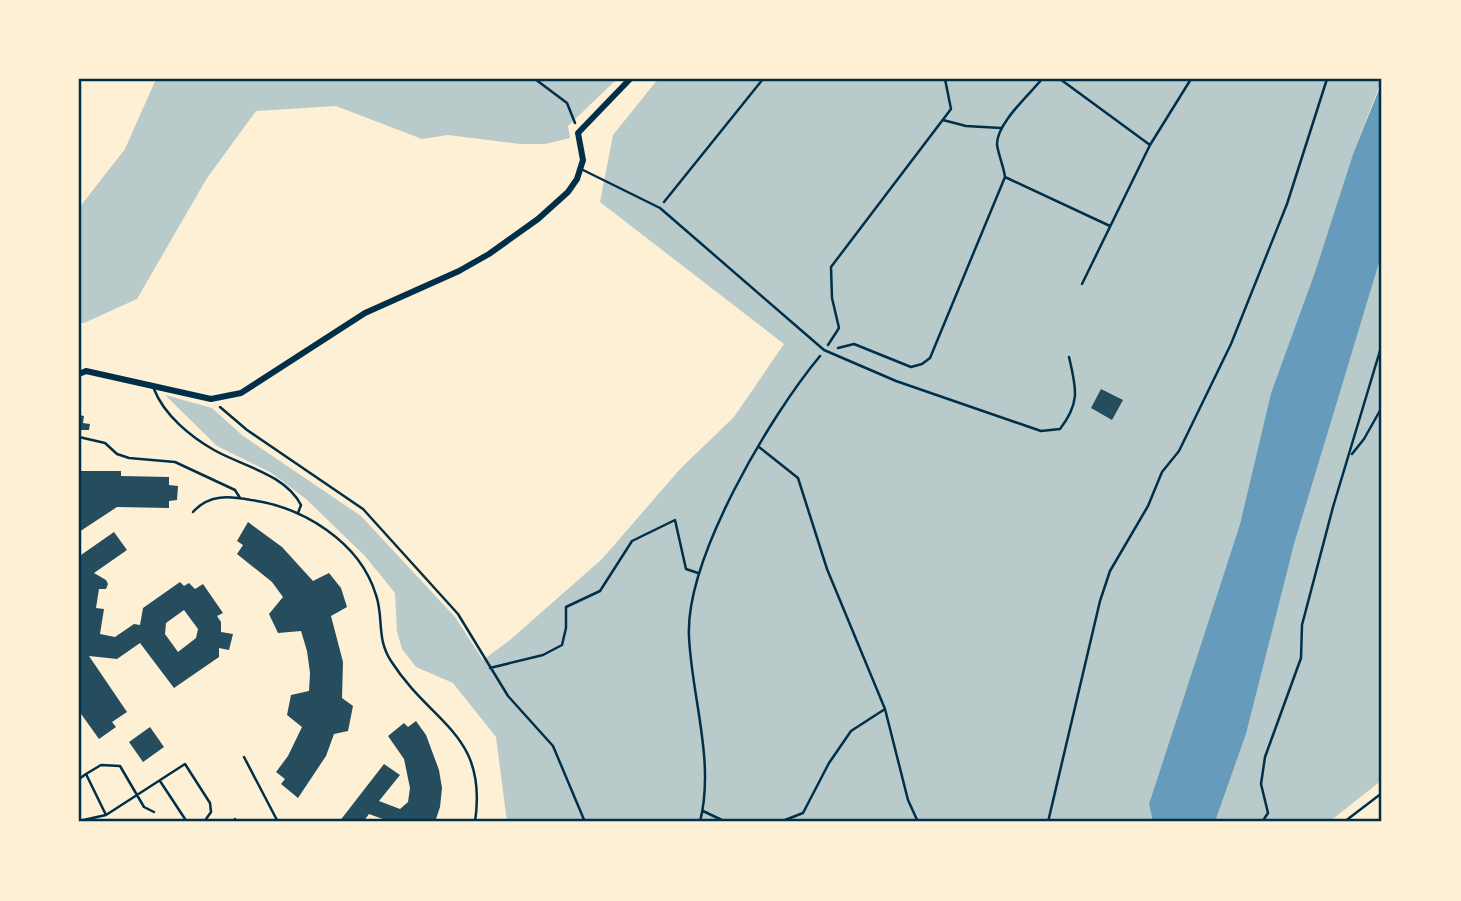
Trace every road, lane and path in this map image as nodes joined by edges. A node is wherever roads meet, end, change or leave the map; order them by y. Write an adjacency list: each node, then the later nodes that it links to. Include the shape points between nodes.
1 (535, 79): 11 (path, via 567,103)
2 (630, 79): 11 (street)
3 (764, 79): 15 (path)
4 (945, 79): 9 (path, via 951,109)
5 (1042, 79): 10 (path)
6 (1060, 79): 12 (path)
7 (1191, 79): 12 (path)
8 (1327, 79): 53 (path, via 1287,204 1231,344 1179,451 1162,472 1110,571)
9 (943, 120): 10 (path); 19 (path, via 831,267 839,328)
10 (1001, 128): 14 (path, via 997,145)
11 (578, 133): 13 (street)
12 (1150, 145): 16 (path)
13 (581, 169): 15 (lane); 23 (street, via 555,205 489,254 365,313 241,393)
14 (1005, 177): 16 (path); 19 (path, via 930,358 911,368 854,344)
15 (660, 208): 19 (lane)
16 (1110, 226): 17 (path)
17 (1082, 284)
18 (1382, 344): 27 (path)
19 (824, 350): 20 (lane, via 896,381 1041,431 1060,429 1076,400); 26 (path, via 790,394)
20 (1069, 357)
21 (79, 374): 22 (street, via 86,371)
22 (153, 386): 23 (street); 30 (lane, via 166,411 213,450 284,486 297,499)
23 (211, 399): 32 (path, via 247,430 363,509 458,614)
24 (1382, 407): 27 (path)
25 (79, 437): 28 (lane, via 104,443 129,458 175,462 235,490)
26 (759, 447): 31 (path, via 725,508); 33 (path, via 798,478 827,569)
27 (1350, 456): 54 (path, via 1302,625 1301,658 1265,757 1261,784 1268,813)
28 (240, 498): 29 (lane, via 210,498); 30 (lane)
29 (193, 512)
30 (298, 513): 47 (lane, via 340,542 367,575 376,593 380,632 390,660 454,732 474,767 478,787)
31 (698, 573): 32 (path, via 686,569 675,520 632,541 600,591 566,607 562,645 543,655); 40 (path, via 689,633 707,774)
32 (490, 668): 48 (path, via 508,696 553,746)
33 (885, 709): 51 (path, via 851,731 803,813); 52 (path)
34 (244, 757): 46 (lane)
35 (86, 774): 36 (lane); 39 (lane, via 101,765 120,766); 42 (lane)
36 (79, 779)
37 (160, 781): 39 (lane); 44 (lane); 45 (lane, via 185,764 210,803)
38 (1382, 793): 55 (path)
39 (137, 796): 41 (lane); 42 (lane)
40 (703, 811): 49 (path); 50 (path)
41 (154, 812)
42 (106, 815): 43 (lane)
43 (79, 821)
44 (187, 822)
45 (204, 822)
46 (278, 822)
47 (475, 822)
48 (585, 822)
49 (700, 822)
50 (726, 822)
51 (780, 822)
52 (918, 822)
53 (1048, 822)
54 (1262, 822)
55 (1344, 822)

